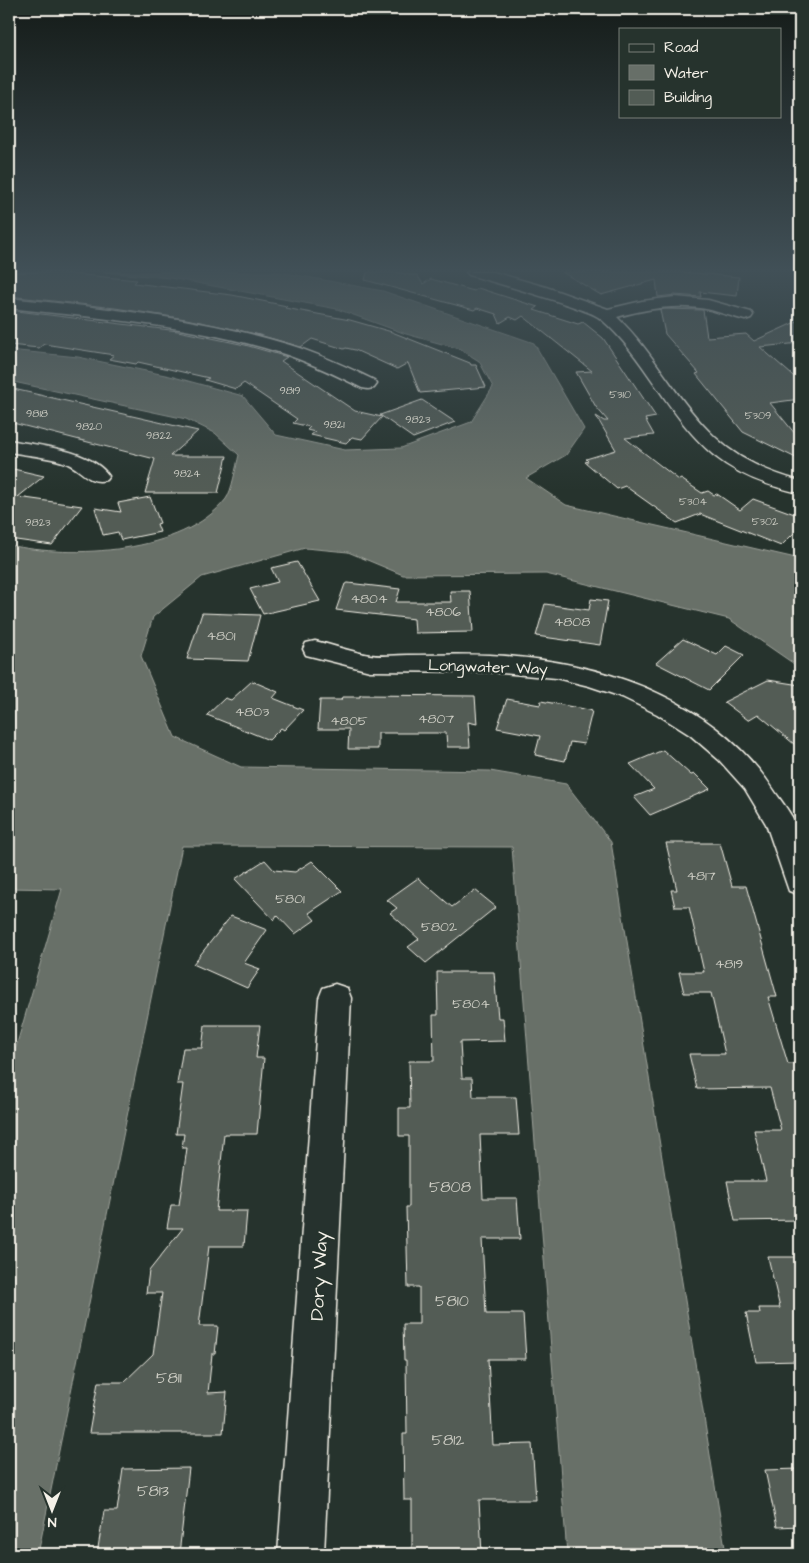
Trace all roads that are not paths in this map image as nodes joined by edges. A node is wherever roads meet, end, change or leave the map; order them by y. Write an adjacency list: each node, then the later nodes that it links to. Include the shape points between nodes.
1 (270, 345): 3 (street, via 308,355)
2 (636, 345): 6 (street, via 699,433 720,452 754,472)
3 (368, 384)
4 (9, 446): 5 (street, via 74,459)
5 (99, 476)
6 (800, 487)
7 (315, 649): 8 (street, Longwater Way, via 371,663 515,664 550,668 579,673 639,693 692,722 714,739 750,776 777,816)
8 (800, 883)
9 (335, 998): 10 (street, Dory Way)
10 (301, 1554)

